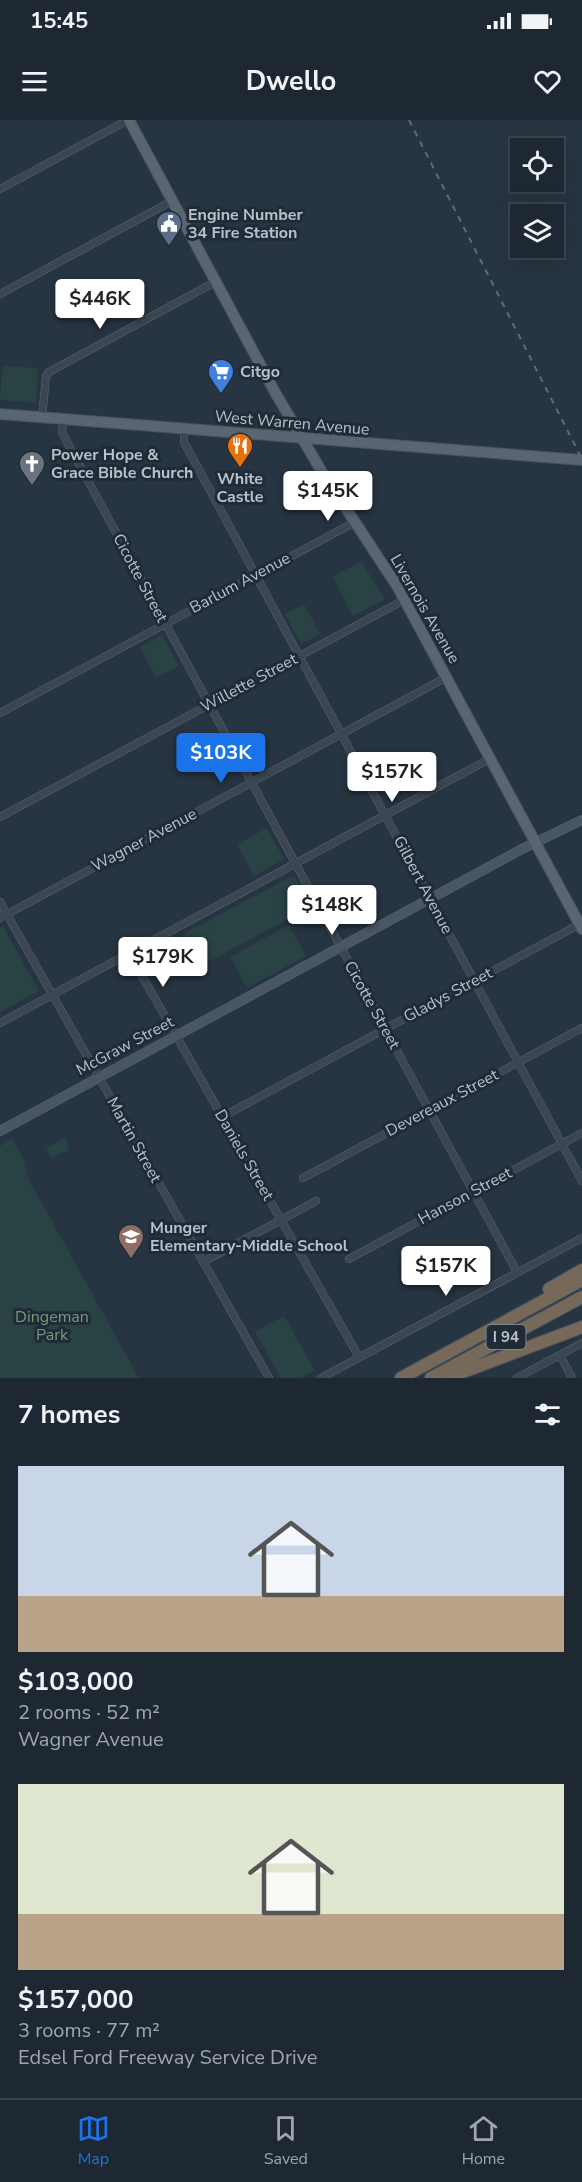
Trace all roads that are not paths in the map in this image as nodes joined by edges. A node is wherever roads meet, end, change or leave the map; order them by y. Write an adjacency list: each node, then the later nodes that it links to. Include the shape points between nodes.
1 (128, 120): 2 (street); 3 (main road, Livernois Avenue)
2 (0, 189)
3 (172, 201): 4 (main road, Livernois Avenue); 5 (street)
4 (215, 282): 7 (street, via 49,372); 10 (main road, Livernois Avenue)
5 (0, 294)
6 (0, 414): 7 (main road, West Warren Avenue)
7 (42, 418): 8 (main road, West Warren Avenue)
8 (63, 420): 9 (main road, West Warren Avenue); 15 (street, Cicotte Street, via 62,432)
9 (184, 429): 10 (main road, West Warren Avenue); 13 (street, Gilbert Avenue, via 184,442)
10 (302, 438): 11 (main road, West Warren Avenue); 12 (main road, Livernois Avenue)
11 (582, 460)
12 (354, 522): 13 (street, Barlum Avenue); 14 (main road, Livernois Avenue)
13 (255, 575): 15 (street, Barlum Avenue); 16 (street, Gilbert Avenue)
14 (404, 600): 16 (street, Willette Street); 17 (main road, Livernois Avenue)
15 (164, 624): 18 (street, Cicotte Street); 19 (street, Barlum Avenue)
16 (299, 656): 18 (street, Willette Street); 20 (street, Gilbert Avenue)
17 (447, 677): 20 (street, Wagner Avenue); 21 (main road, Livernois Avenue)
18 (208, 705): 22 (street, Cicotte Street); 24 (street, Willette Street)
19 (0, 713)
20 (341, 734): 22 (street, Wagner Avenue); 23 (street, Gilbert Avenue)
21 (490, 758): 23 (street); 26 (main road, Livernois Avenue)
22 (252, 782): 27 (street, Cicotte Street); 30 (street, Wagner Avenue)
23 (385, 815): 27 (street); 28 (street, Gilbert Avenue)
24 (0, 817)
25 (582, 820): 26 (street, McGraw Street)
26 (536, 843): 28 (street, McGraw Street); 31 (main road, Livernois Avenue)
27 (295, 863): 32 (street, Cicotte Street); 33 (street)
28 (429, 899): 32 (street, McGraw Street); 34 (street, Gilbert Avenue)
29 (0, 902): 30 (street, Martin Street)
30 (3, 916): 35 (street, Martin Street)
31 (581, 926): 34 (street, Gladys Street)
32 (340, 947): 38 (street, Cicotte Street); 39 (street, McGraw Street)
33 (129, 953): 35 (street); 39 (street, Daniels Street)
34 (474, 981): 38 (street, Gladys Street); 40 (street, Gilbert Avenue)
35 (52, 994): 36 (street); 41 (street, Martin Street)
36 (0, 1023)
37 (582, 1028): 40 (street, Devereaux Street)
38 (385, 1029): 42 (street, Cicotte Street); 43 (street, Gladys Street)
39 (176, 1036): 41 (street, McGraw Street); 43 (street, Daniels Street)
40 (518, 1062): 42 (street, Devereaux Street); 46 (street, Gilbert Avenue)
41 (99, 1078): 44 (street, McGraw Street); 54 (street, Martin Street)
42 (429, 1110): 47 (street, Devereaux Street); 49 (street, Cicotte Street)
43 (222, 1117): 51 (street, Daniels Street)
44 (0, 1130)
45 (582, 1133): 46 (street, Hanson Street)
46 (562, 1144): 48 (street, Gilbert Avenue); 49 (street, Hanson Street)
47 (303, 1178)
48 (582, 1181)
49 (473, 1192): 53 (street, Hanson Street); 56 (street, Cicotte Street)
50 (316, 1201): 51 (street)
51 (281, 1220): 54 (street); 63 (street, Daniels Street)
52 (582, 1238): 56 (street)
53 (349, 1259)
54 (203, 1262): 64 (street, Martin Street)
55 (582, 1270): 62 (highway, via 466,1335)
56 (517, 1272): 63 (street)
57 (582, 1280): 62 (highway, I 94)
58 (582, 1297): 67 (highway, I 94)
59 (582, 1327): 68 (highway)
60 (582, 1343): 61 (street)
61 (560, 1355): 69 (street); 70 (street)
62 (441, 1356): 66 (highway, I 94)
63 (359, 1357): 65 (street)
64 (269, 1378)
65 (321, 1378)
66 (401, 1378)
67 (431, 1378)
68 (447, 1378)
69 (517, 1378)
70 (572, 1378)

